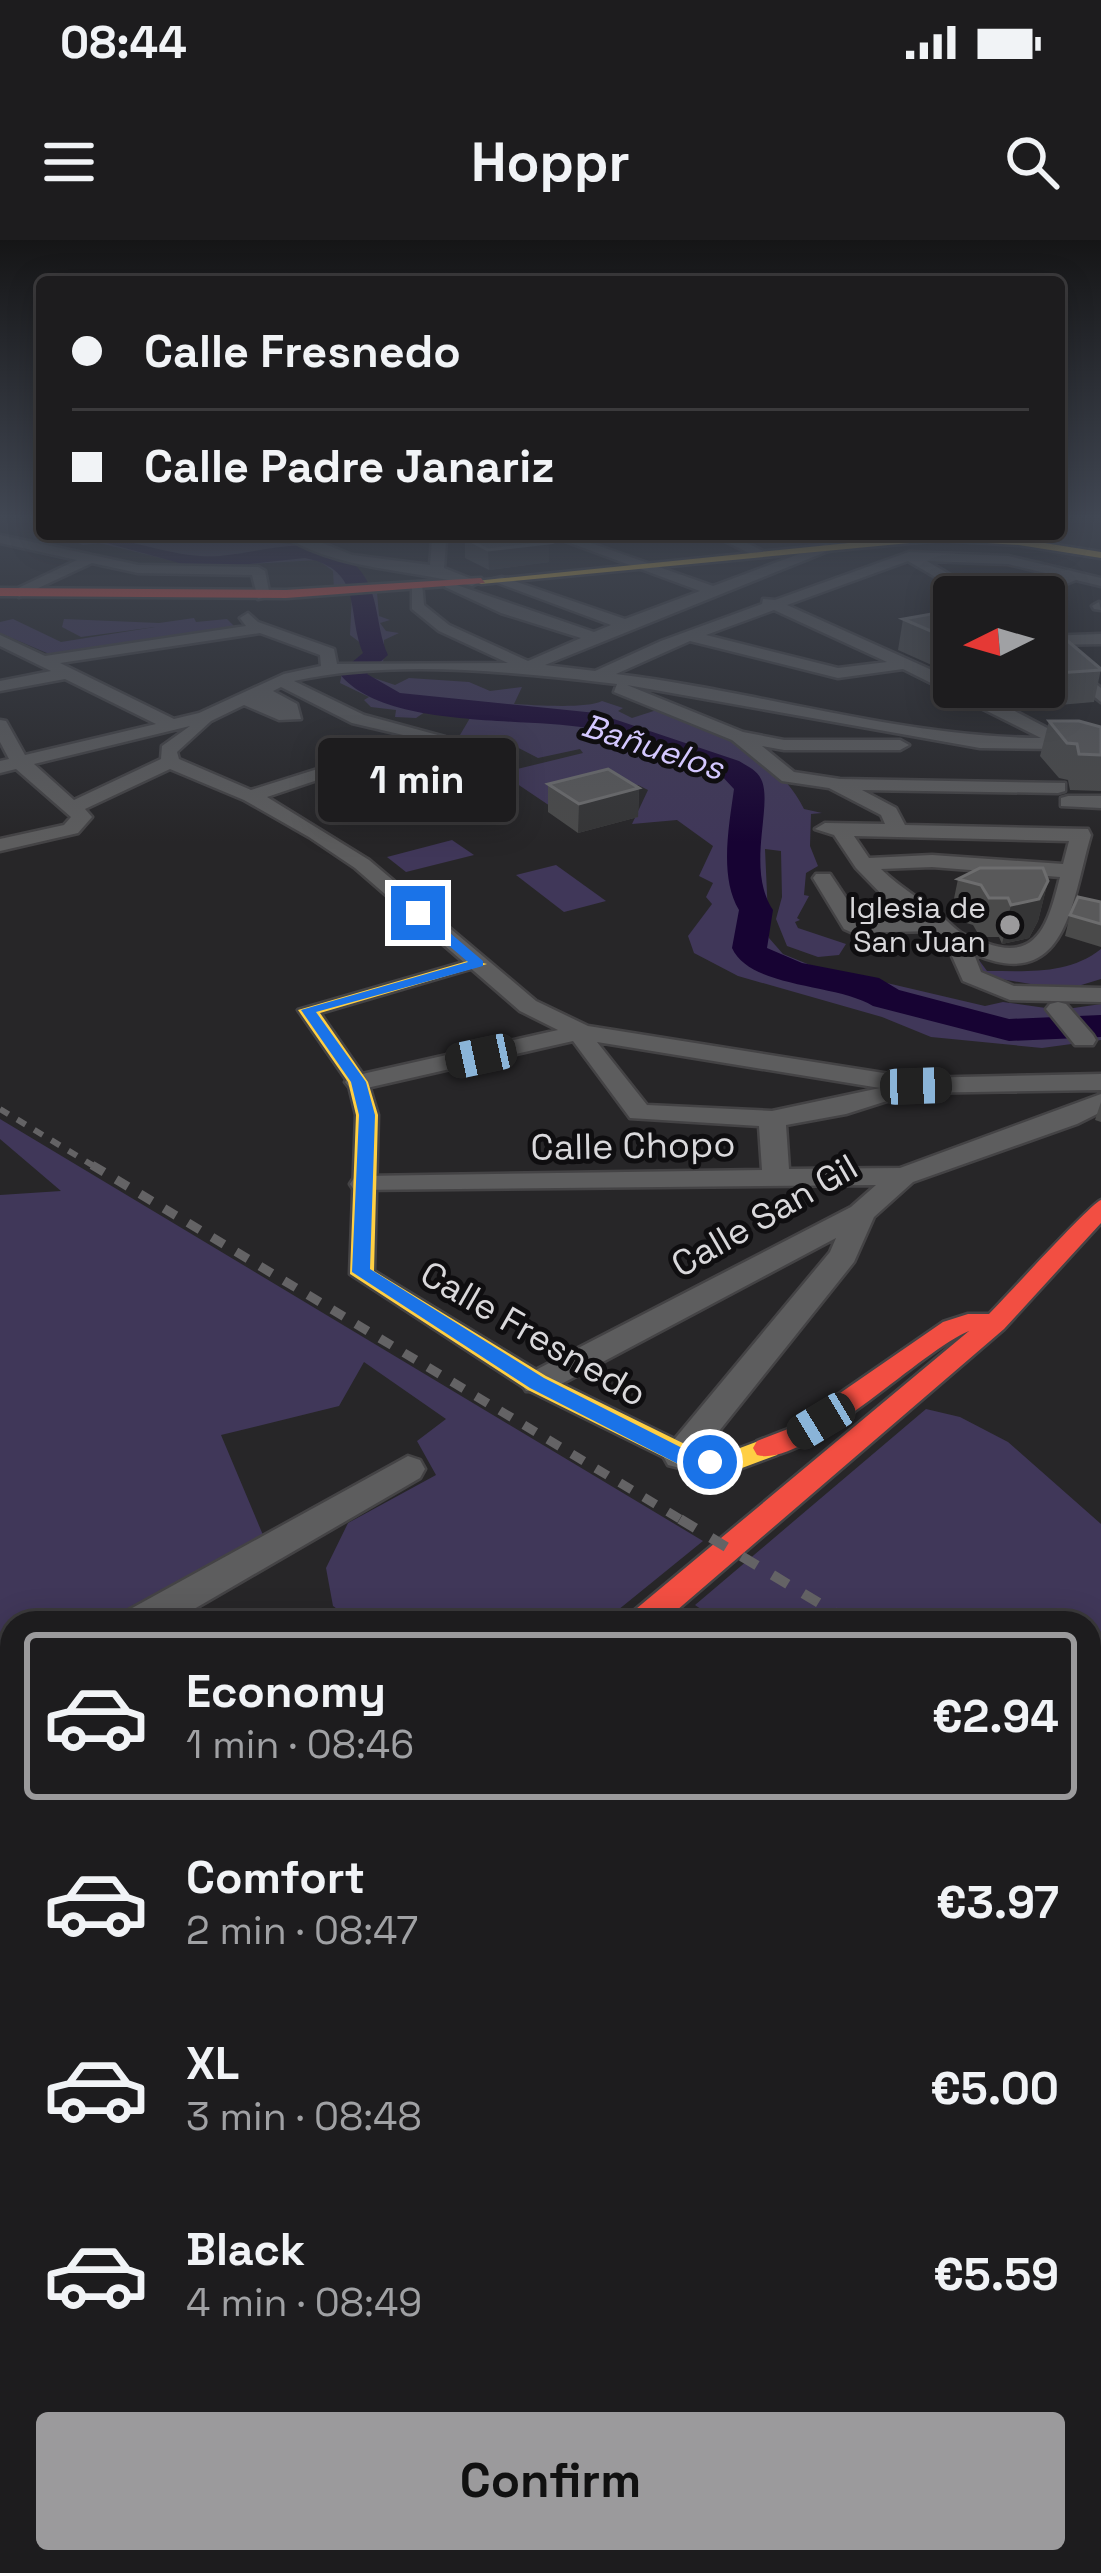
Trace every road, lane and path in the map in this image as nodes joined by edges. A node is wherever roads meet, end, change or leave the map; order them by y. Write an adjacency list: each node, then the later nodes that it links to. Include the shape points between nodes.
1 (255, 624): 9 (street)
2 (441, 624): 24 (street)
3 (551, 624): 11 (street)
4 (625, 624): 11 (street)
5 (725, 624): 10 (street)
6 (758, 624): 8 (street)
7 (821, 624): 15 (street)
8 (764, 626)
9 (262, 628): 20 (street); 26 (street, via 328,652)
10 (690, 636): 27 (street); 30 (street)
11 (594, 637): 24 (street)
12 (1095, 639): 16 (street)
13 (0, 640): 20 (street)
14 (808, 641): 17 (street)
15 (865, 644): 17 (street); 22 (street)
16 (1065, 646)
17 (835, 650): 25 (street); 27 (street)
18 (1065, 652): 19 (street)
19 (1101, 656)
20 (43, 661): 28 (street)
21 (933, 663): 22 (street)
22 (910, 665): 25 (street); 29 (street)
23 (1065, 667): 34 (street)
24 (527, 668): 26 (street); 30 (street)
25 (874, 668): 27 (street)
26 (328, 669): 31 (street)
27 (800, 671)
28 (69, 673): 32 (street); 40 (street)
29 (933, 676)
30 (597, 677): 36 (street); 42 (street)
31 (281, 681): 39 (street); 49 (street, via 358,719 436,737)
32 (0, 686)
33 (780, 686): 36 (street)
34 (1087, 688)
35 (826, 694): 38 (street, via 841,699)
36 (759, 700): 38 (street)
37 (997, 708): 44 (street)
38 (825, 714): 43 (street)
39 (205, 717): 40 (street); 46 (street, via 168,750)
40 (170, 724): 47 (street)
41 (0, 725): 47 (street)
42 (738, 736): 43 (street, via 784,746); 48 (street, via 789,777)
43 (980, 743): 44 (street)
44 (1064, 744): 45 (street); 52 (street, via 1037,760)
45 (1101, 755)
46 (171, 761): 49 (street); 51 (street)
47 (10, 765): 51 (street)
48 (834, 784): 52 (street); 53 (street)
49 (251, 796): 60 (street, via 362,864)
50 (1101, 802): 52 (street)
51 (74, 807): 54 (street, via 82,817 71,829)
52 (1078, 818): 53 (street); 56 (street)
53 (894, 821): 55 (street, via 829,824)
54 (0, 845)
55 (863, 864): 56 (street); 59 (street)
56 (1069, 871): 59 (street, via 1052,896 1054,933 1036,952 1006,958)
57 (823, 878): 58 (street)
58 (842, 902): 59 (street); 59 (street, via 861,928)
59 (933, 916): 61 (street, via 971,976 1010,993)
60 (478, 964): 63 (street, via 528,1006); 65 (street, via 314,1005 308,1012)
61 (1101, 995)
62 (1058, 1009): 64 (street)
63 (582, 1032): 65 (street); 67 (street); 69 (street, via 640,1112)
64 (1084, 1040)
65 (358, 1082): 72 (street, via 367,1115)
66 (1101, 1082): 67 (street)
67 (916, 1086): 69 (street)
68 (1101, 1102): 70 (street, Calle San Gil)
69 (772, 1119): 71 (street)
70 (903, 1176): 71 (street, Calle Chopo); 74 (street, Calle San Gil)
71 (776, 1179): 72 (street, Calle Chopo)
72 (364, 1184): 76 (street, Calle Fresnedo, via 359,1269)
73 (1101, 1208): 75 (street)
74 (861, 1213): 76 (street, Calle San Gil); 77 (street, via 844,1255)
75 (995, 1323): 77 (street, Calle Fresnedo, via 952,1328 845,1406 769,1449 730,1461); 80 (street)
76 (537, 1383): 77 (street, Calle Fresnedo)
77 (680, 1456)
78 (408, 1469): 79 (street)
79 (159, 1611)
80 (655, 1611)

